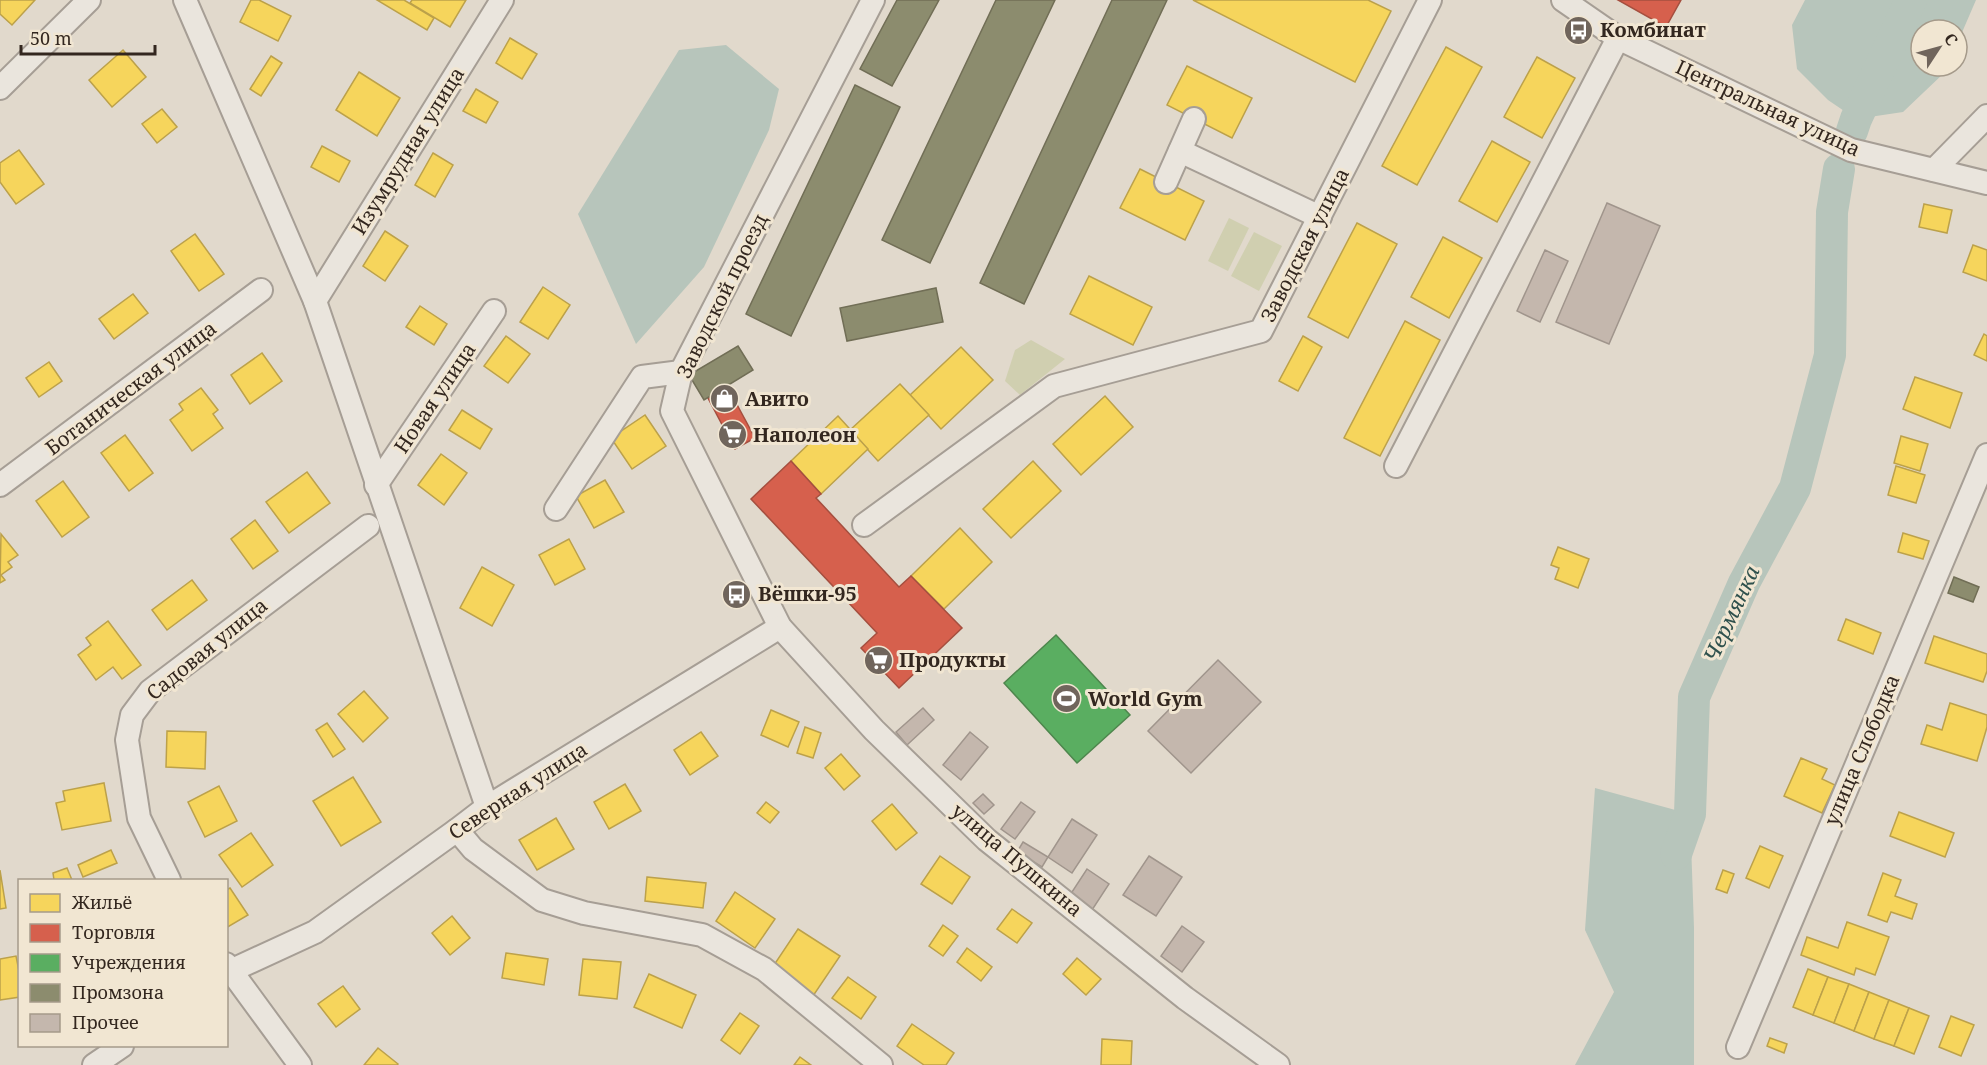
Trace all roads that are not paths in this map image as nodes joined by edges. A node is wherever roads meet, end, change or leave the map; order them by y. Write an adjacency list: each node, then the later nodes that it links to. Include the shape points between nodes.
1 (89, 0): 8 (street)
2 (184, 0): 17 (street)
3 (502, 0): 17 (street, Изумрудная улица)
4 (873, 0): 19 (street, Заводской проезд)
5 (1430, 0): 15 (street, Заводская улица)
6 (1563, 0): 7 (street, Центральная улица)
7 (1618, 38): 12 (street, Центральная улица, via 1851,150); 21 (street)
8 (0, 88)
9 (1987, 116): 12 (street)
10 (1194, 119): 11 (street)
11 (1180, 151): 13 (street); 15 (street)
12 (1934, 170): 14 (street, Центральная улица)
13 (1166, 182)
14 (1987, 183)
15 (1320, 217): 25 (street, Заводская улица, via 1261,331 1054,386)
16 (261, 290): 22 (street, Ботаническая улица)
17 (315, 301): 23 (street)
18 (494, 311): 23 (street, Новая улица)
19 (681, 372): 24 (street, via 642,377); 27 (street, Заводской проезд, via 672,411)
20 (1987, 454): 33 (street, улица Слободка)
21 (1396, 466)
22 (0, 485)
23 (376, 485): 28 (street)
24 (556, 509)
25 (864, 525)
26 (368, 526): 30 (street, Садовая улица, via 150,691 132,715 127,740 139,818)
27 (780, 627): 28 (street, Северная улица); 37 (street, улица Пушкина, via 874,730 987,840 1185,998)
28 (487, 807): 29 (street, Северная улица)
29 (458, 830): 31 (street, Северная улица, via 315,932); 36 (street, via 473,849 542,900 584,913 702,934 764,969)
30 (169, 879)
31 (228, 969): 35 (street)
32 (121, 1047): 34 (street)
33 (1738, 1047)
34 (94, 1065)
35 (300, 1065)
36 (881, 1065)
37 (1278, 1065)

